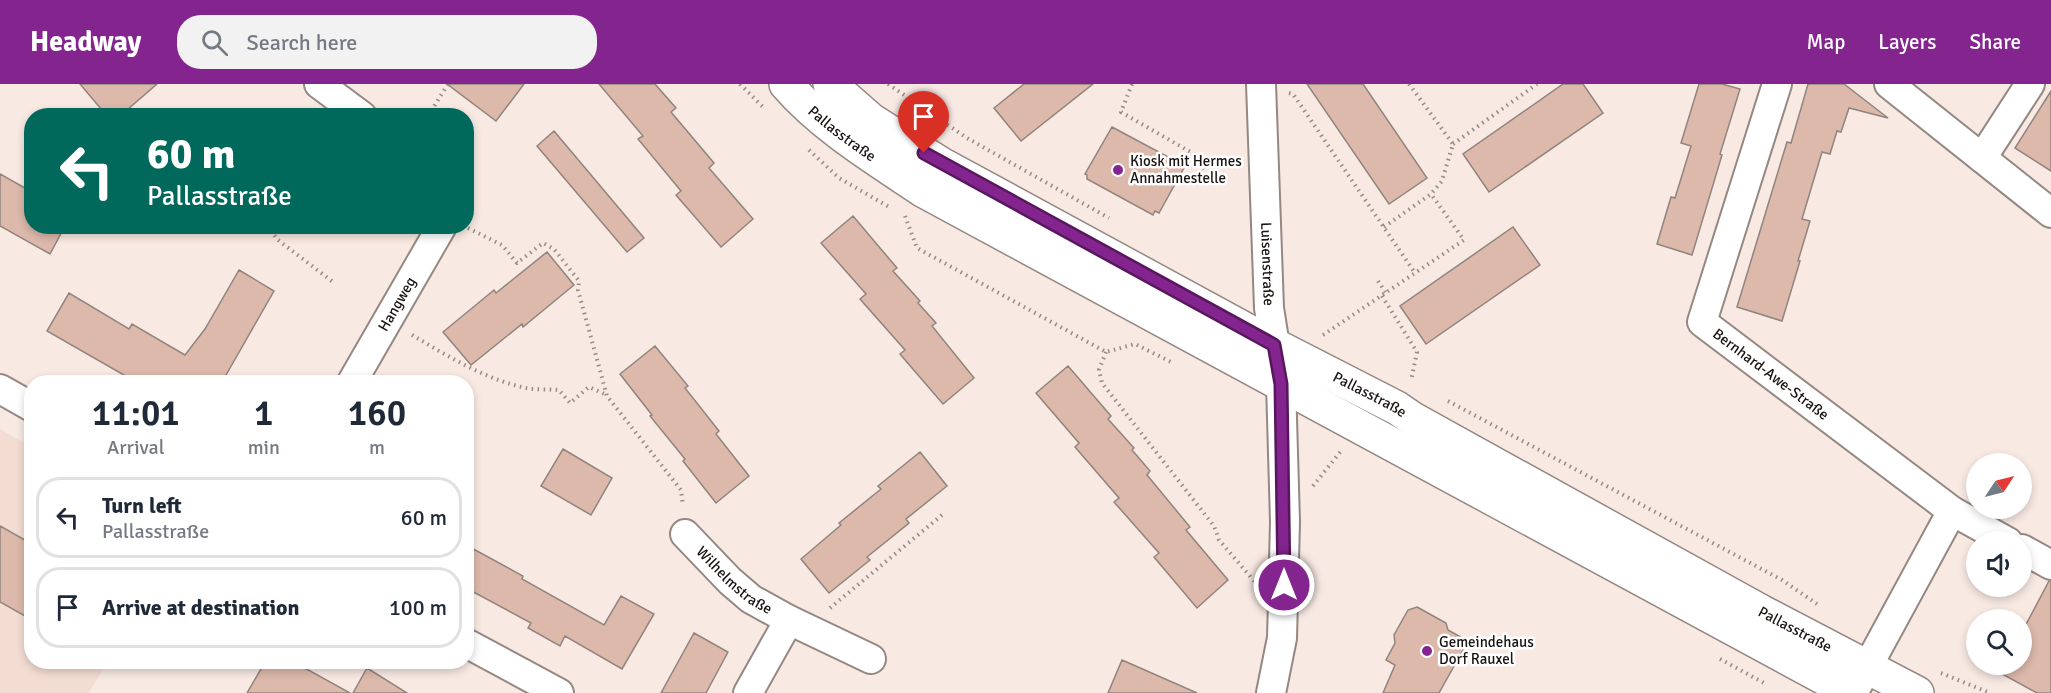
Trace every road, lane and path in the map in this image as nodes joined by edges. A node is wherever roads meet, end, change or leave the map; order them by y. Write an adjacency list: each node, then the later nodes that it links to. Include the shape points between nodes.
1 (319, 84): 14 (street)
2 (448, 84): 15 (path)
3 (740, 84): 16 (path)
4 (786, 84): 40 (main road, Pallasstraße, via 855,145 924,191)
5 (830, 84): 34 (main road, Pallasstraße, via 871,120 941,164)
6 (888, 84): 23 (path, via 967,138)
7 (1132, 84): 20 (path, via 1121,112 1194,154)
8 (1409, 84): 17 (path)
9 (1537, 84): 17 (path)
10 (1777, 84): 46 (street, Bernhard-Awe-Straße, via 1702,322)
11 (1889, 84): 19 (street)
12 (2030, 84): 19 (street)
13 (1261, 87): 24 (path, via 1293,94); 34 (street, Luisenstraße, via 1269,308)
14 (351, 108)
15 (434, 108)
16 (765, 109)
17 (1453, 144): 21 (path, via 1442,181)
18 (806, 148): 35 (path, via 839,178 906,217 917,248)
19 (1982, 158): 22 (street)
20 (1203, 170)
21 (1431, 194): 24 (path); 28 (path, via 1464,240)
22 (2051, 213)
23 (1113, 220)
24 (1384, 227): 28 (path)
25 (474, 231): 43 (path, via 502,245 517,263 543,243 554,249 579,281 578,290)
26 (273, 234): 30 (path)
27 (437, 234): 32 (street, Hangweg)
28 (1415, 273): 31 (path)
29 (1378, 281): 31 (path)
30 (333, 282)
31 (1384, 294): 33 (path, via 1322,336); 39 (path, via 1417,352)
32 (388, 321): 37 (street, Hangweg); 43 (path, via 496,379 527,388 559,390 570,403 590,387)
33 (1333, 341)
34 (1274, 345): 40 (street, Luisenstraße); 58 (main road, Pallasstraße, via 1397,408 1752,606)
35 (1106, 352): 36 (path, via 1135,344); 52 (path, via 1100,370 1102,383 1214,526 1219,540 1258,585)
36 (1177, 365)
37 (356, 375)
38 (1401, 377): 39 (path)
39 (1411, 382): 41 (path)
40 (1281, 384): 52 (street, Luisenstraße); 58 (main road, Pallasstraße)
41 (1419, 386)
42 (0, 389): 45 (street)
43 (607, 396): 49 (path, via 681,490)
44 (1444, 399): 53 (path, via 1782,580)
45 (24, 402)
46 (1952, 511): 48 (street, Bernhard-Awe-Straße); 58 (street)
47 (942, 515): 54 (path, via 826,611)
48 (1988, 531)
49 (685, 534): 54 (street, Wilhelmstraße, via 744,593)
50 (2032, 554): 51 (street)
51 (2051, 564)
52 (1284, 585): 61 (street, Luisenstraße, via 1282,638)
53 (1820, 606)
54 (801, 625): 56 (street, Wilhelmstraße); 60 (street, Wilhelmstraße)
55 (474, 647): 59 (street)
56 (871, 659)
57 (1928, 682): 58 (main road, Pallasstraße); 62 (path)
58 (1857, 684)
59 (559, 693)
60 (747, 693)
61 (1271, 693)
62 (1990, 693)

